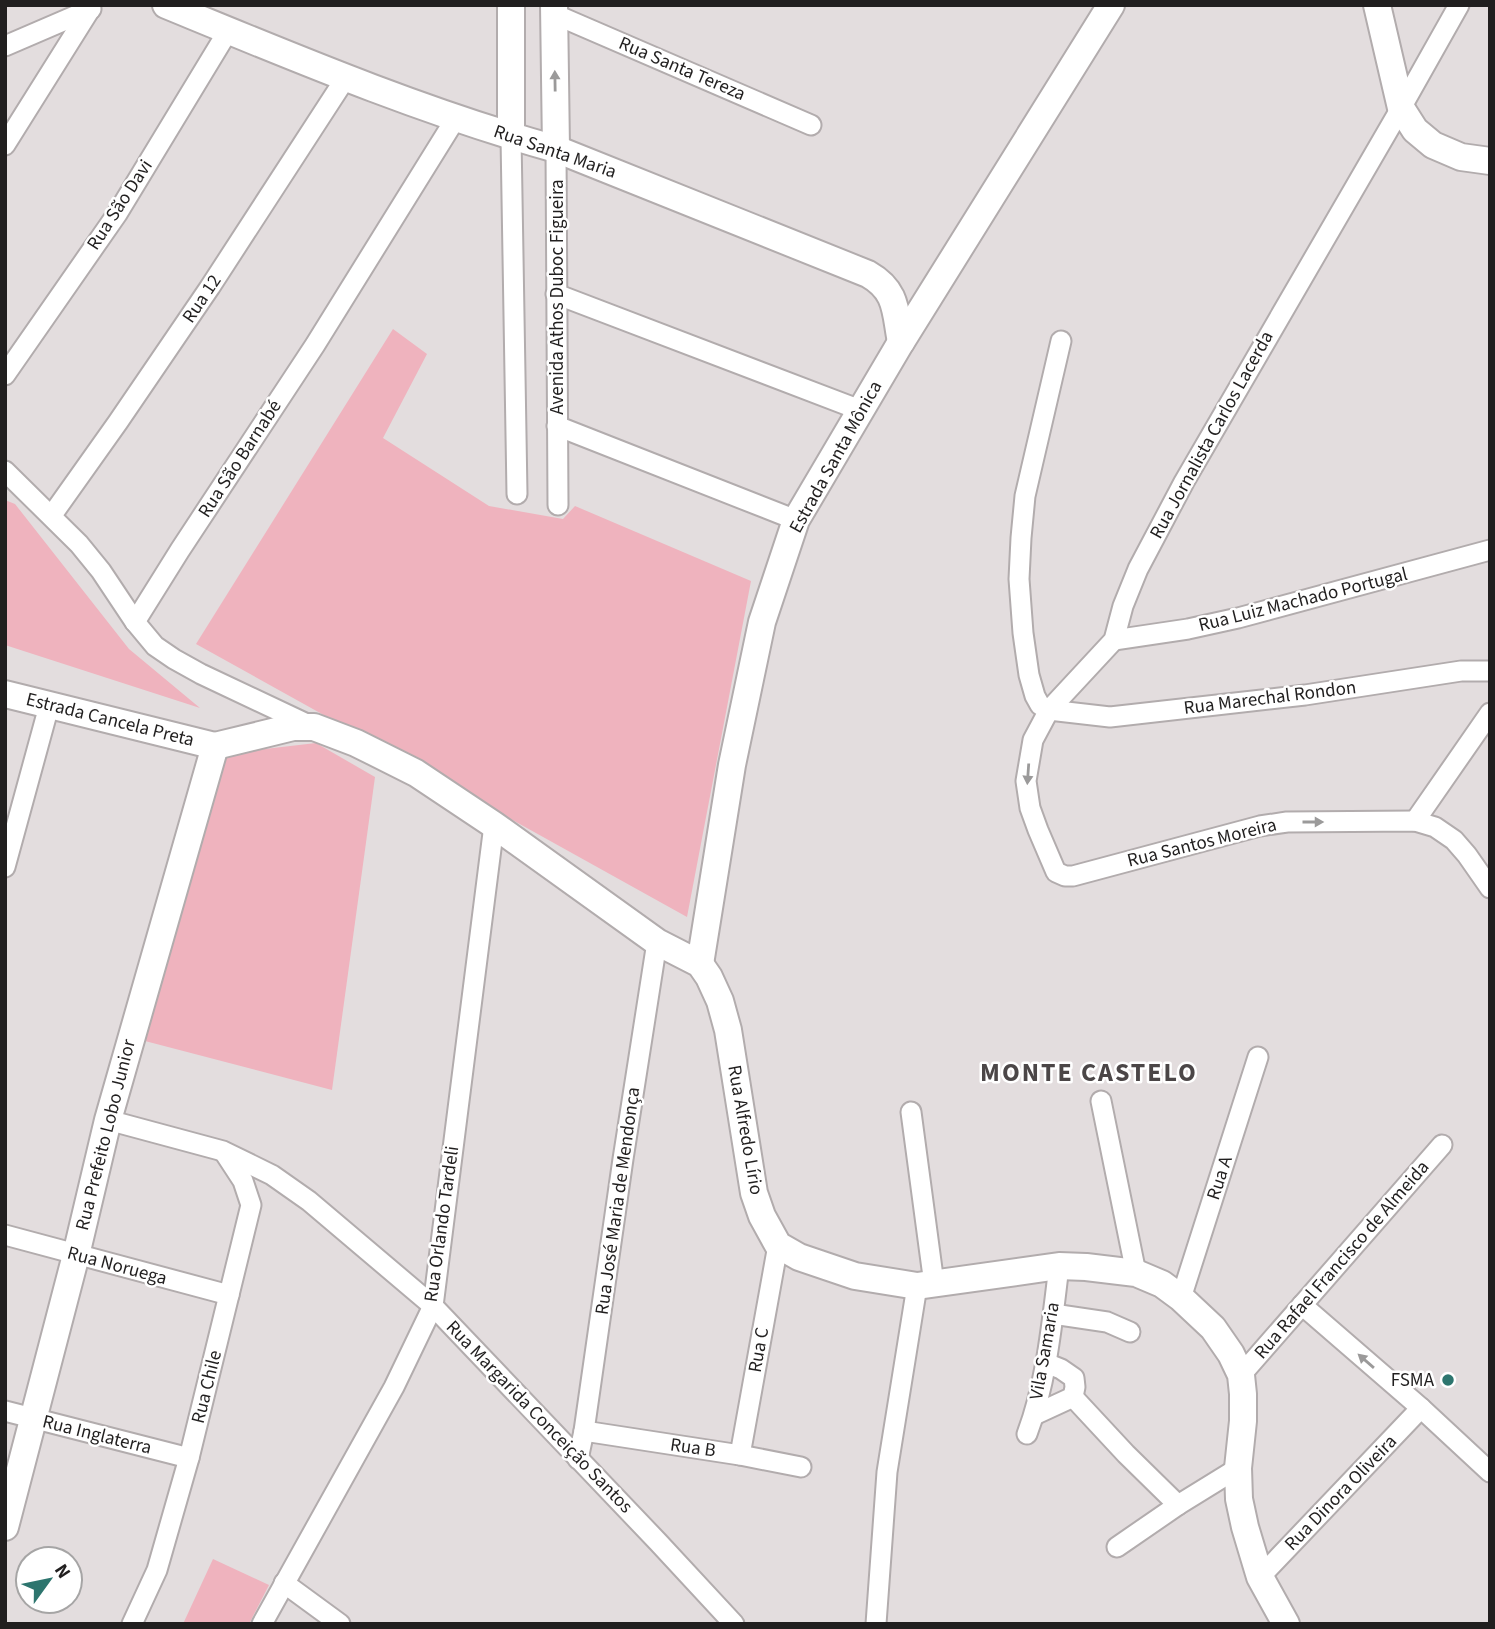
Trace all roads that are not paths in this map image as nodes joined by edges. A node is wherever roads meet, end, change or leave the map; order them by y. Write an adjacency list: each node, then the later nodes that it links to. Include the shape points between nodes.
1 (166, 5): 8 (main road, Rua Santa Maria)
2 (511, 5): 14 (main road)
3 (1111, 5): 20 (main road, Estrada Santa Mônica)
4 (1377, 5): 11 (main road)
5 (1459, 5): 11 (street, Rua Jornalista Carlos Lacerda)
6 (93, 8): 9 (street); 15 (street)
7 (554, 10): 13 (street, Rua Santa Tereza); 16 (main road, Avenida Athos Duboc Figueira, one-way to 7)
8 (228, 31): 10 (main road, Rua Santa Maria); 21 (street, Rua São Davi, via 117,214)
9 (5, 46)
10 (345, 79): 12 (main road, Rua Santa Maria); 27 (street, Rua 12, via 210,288)
11 (1401, 108): 17 (main road, via 1415,130 1433,145 1461,157); 31 (street, Rua Jornalista Carlos Lacerda, via 1173,503 1138,569)
12 (456, 118): 14 (main road, Rua Santa Maria); 30 (street, Rua São Barnabé)
13 (811, 125)
14 (511, 137): 16 (main road, Rua Santa Maria); 25 (street)
15 (5, 145)
16 (556, 149): 18 (street, Avenida Athos Duboc Figueira); 20 (main road, Rua Santa Maria, via 881,281 894,303)
17 (1490, 161)
18 (556, 295): 22 (street); 23 (street, Avenida Athos Duboc Figueira)
19 (1061, 341): 35 (street, via 1025,496 1019,579 1029,675 1038,701)
20 (901, 342): 22 (main road, Estrada Santa Mônica)
21 (5, 375)
22 (860, 410): 28 (main road, Estrada Santa Mônica)
23 (557, 426): 26 (street, Avenida Athos Duboc Figueira); 28 (street)
24 (5, 471): 27 (street)
25 (517, 494)
26 (558, 505)
27 (52, 515): 30 (street, via 101,571)
28 (796, 520): 45 (main road, Estrada Santa Mônica, via 759,635 732,765)
29 (1490, 550): 31 (street, Rua Luiz Machado Portugal, via 1238,618)
30 (135, 622): 37 (street, via 155,646 174,659)
31 (1114, 640): 35 (street, Rua Jornalista Carlos Lacerda)
32 (1490, 671): 35 (street, Rua Marechal Rondon, via 1110,717)
33 (5, 694): 34 (main road, Estrada Cancela Preta)
34 (49, 706): 38 (main road, Estrada Cancela Preta); 41 (street)
35 (1049, 710): 42 (street, Rua Jornalista Carlos Lacerda, one-way to 42, via 1033,740 1026,781 1030,808)
36 (1490, 713): 39 (street)
37 (314, 727): 38 (main road, via 293,727); 40 (main road, via 416,774)
38 (215, 746): 49 (main road, Rua Prefeito Lobo Junior)
39 (1415, 821): 42 (street, Rua Santos Moreira, one-way to 39, via 1073,876 1287,822); 43 (street, Rua Santos Moreira, via 1436,827 1454,841)
40 (494, 825): 44 (main road); 61 (street, Rua Orlando Tardeli)
41 (5, 867)
42 (1056, 872)
43 (1490, 888)
44 (657, 942): 45 (main road); 71 (street, Rua José Maria de Mendonça)
45 (700, 964): 53 (main road, Rua Alfredo Lírio, via 723,1011 754,1193)
46 (1258, 1057): 59 (street, Rua A)
47 (1101, 1101): 56 (street)
48 (911, 1112): 57 (street)
49 (108, 1120): 51 (street, Rua Margarida Conceição Santos); 54 (main road, Rua Prefeito Lobo Junior)
50 (1442, 1145): 60 (street, Rua Rafael Francisco de Almeida)
51 (223, 1151): 58 (street, Rua Chile, via 243,1181 251,1205); 61 (street, Rua Margarida Conceição Santos, via 272,1175 309,1201)
52 (5, 1235): 54 (street, Rua Noruega)
53 (778, 1245): 57 (main road, via 855,1276); 73 (street, Rua C)
54 (76, 1255): 58 (street, Rua Noruega); 70 (main road, Rua Prefeito Lobo Junior)
55 (1059, 1266): 56 (main road); 57 (main road); 62 (street, Vila Samaria)
56 (1136, 1273): 59 (main road)
57 (926, 1285): 88 (street, via 887,1472)
58 (229, 1295): 74 (street, Rua Chile)
59 (1181, 1298): 65 (main road, via 1213,1328)
60 (1302, 1305): 65 (street, Rua Rafael Francisco de Almeida); 67 (street, one-way to 60)
61 (433, 1306): 75 (street, Rua Margarida Conceição Santos); 83 (street, Rua Orlando Tardeli, via 394,1387)
62 (1053, 1314): 63 (street, via 1107,1322); 64 (street, Vila Samaria)
63 (1130, 1332)
64 (1046, 1363): 66 (street, via 1074,1378); 69 (street, Vila Samaria)
65 (1241, 1375): 77 (main road, via 1244,1421)
66 (1073, 1397): 69 (street); 79 (street)
67 (1421, 1408): 78 (street); 82 (street, Rua Dinora Oliveira)
68 (5, 1410): 70 (street, Rua Inglaterra)
69 (1034, 1415): 72 (street, Vila Samaria)
70 (33, 1418): 74 (street, Rua Inglaterra); 80 (main road, Rua Prefeito Lobo Junior)
71 (584, 1431): 73 (street, Rua B); 75 (street, Rua José Maria de Mendonça)
72 (1027, 1434)
73 (740, 1455): 76 (street, Rua B)
74 (189, 1458): 84 (street, Rua Chile, via 157,1570)
75 (578, 1459): 87 (street, Rua Margarida Conceição Santos)
76 (801, 1467)
77 (1238, 1468): 79 (street); 82 (main road, via 1245,1527)
78 (1490, 1472)
79 (1178, 1505): 81 (street)
80 (5, 1527)
81 (1116, 1547)
82 (1261, 1577): 89 (main road)
83 (284, 1583): 85 (street, Rua Orlando Tardeli); 86 (street)
84 (132, 1624)
85 (262, 1624)
86 (340, 1624)
87 (733, 1624)
88 (876, 1624)
89 (1286, 1624)

